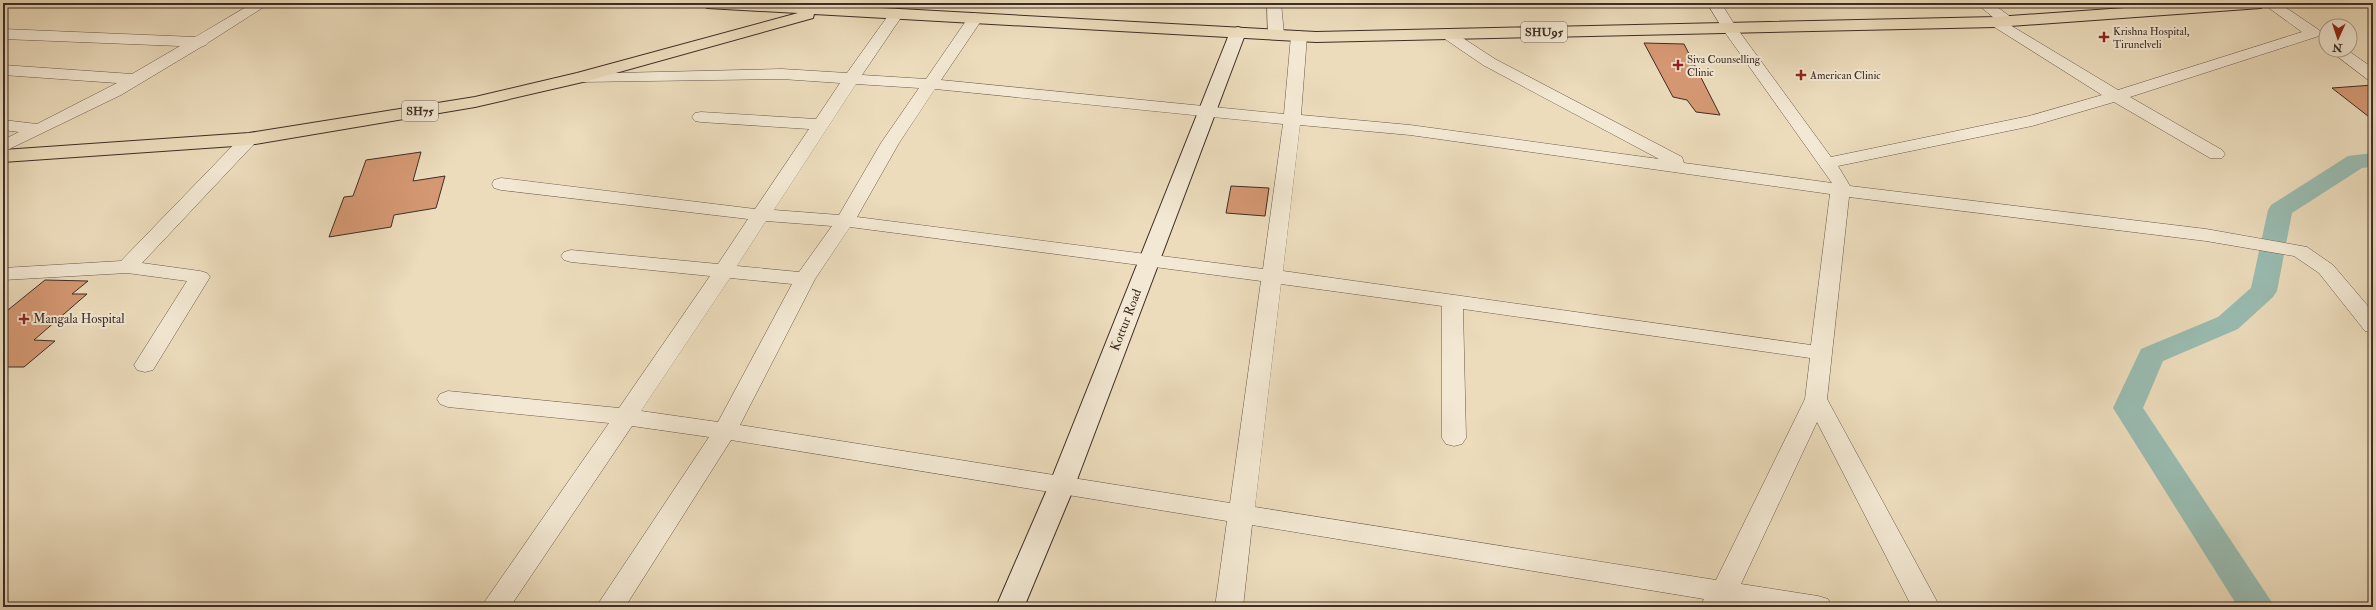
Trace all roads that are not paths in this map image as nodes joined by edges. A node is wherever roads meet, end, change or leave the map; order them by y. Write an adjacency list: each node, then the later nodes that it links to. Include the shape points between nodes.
1 (262, 3): 20 (street)
2 (707, 3): 8 (main road, SHU95)
3 (1274, 3): 15 (street)
4 (1714, 3): 12 (street)
5 (1983, 3): 11 (street)
6 (2261, 3): 11 (main road, SHU95)
7 (2269, 3): 18 (street)
8 (827, 10): 10 (main road, SHU95); 24 (main road, SH75)
9 (970, 13): 10 (main road, SHU95); 13 (main road, SHU95); 27 (street)
10 (897, 14): 26 (street)
11 (2001, 22): 12 (main road, SHU95); 28 (street)
12 (1729, 28): 16 (main road, SHU95); 39 (street)
13 (1238, 32): 15 (main road, SHU95); 29 (street, Kottur Road)
14 (3, 34): 20 (street)
15 (1276, 34): 17 (main road, SHU95)
16 (1448, 34): 17 (main road, SHU95); 40 (street, via 1489,62)
17 (1299, 36): 31 (street)
18 (2318, 37)
19 (2318, 39): 28 (street)
20 (201, 42): 25 (street)
21 (2348, 58): 23 (street)
22 (3, 70): 25 (street)
23 (2373, 76)
24 (582, 77): 26 (street, via 782,74); 35 (main road, SH75, via 475,102)
25 (136, 79): 34 (street)
26 (851, 79): 27 (street); 32 (street)
27 (930, 84): 29 (street); 44 (street, via 890,143)
28 (2115, 96): 37 (street); 39 (street, via 2032,121)
29 (1207, 112): 31 (street); 46 (street, Kottur Road)
30 (701, 116): 32 (street)
31 (1292, 120): 40 (street, via 1410,130); 50 (street)
32 (820, 124): 43 (street)
33 (3, 125): 34 (street)
34 (39, 129): 36 (street)
35 (249, 139): 38 (main road, SH75); 47 (street)
36 (3, 147)
37 (2216, 154)
38 (3, 156)
39 (1827, 164): 42 (street, via 1841,183)
40 (1689, 168): 42 (street)
41 (501, 184): 43 (street)
42 (1840, 190): 53 (street, via 2206,235 2300,251 2326,269); 54 (street)
43 (761, 215): 44 (street); 48 (street)
44 (845, 221): 46 (street); 51 (street)
45 (571, 256): 48 (street)
46 (1149, 259): 50 (street); 61 (street, Kottur Road)
47 (127, 267): 49 (street); 55 (street, via 200,277)
48 (725, 270): 51 (street); 58 (street)
49 (3, 274)
50 (1271, 276): 52 (street); 62 (street)
51 (805, 279): 59 (street)
52 (1452, 302): 54 (street); 60 (street)
53 (2373, 326)
54 (1821, 353): 57 (street)
55 (145, 365)
56 (448, 399): 58 (street)
57 (1816, 399): 63 (street); 69 (street)
58 (625, 417): 59 (street); 64 (street)
59 (725, 431): 61 (street); 65 (street)
60 (1454, 438)
61 (1062, 485): 62 (street); 66 (street, Kottur Road)
62 (1241, 514): 63 (street); 67 (street)
63 (1719, 600): 68 (street)
64 (495, 607)
65 (610, 607)
66 (1010, 607)
67 (1229, 607)
68 (1818, 607)
69 (1926, 607)

